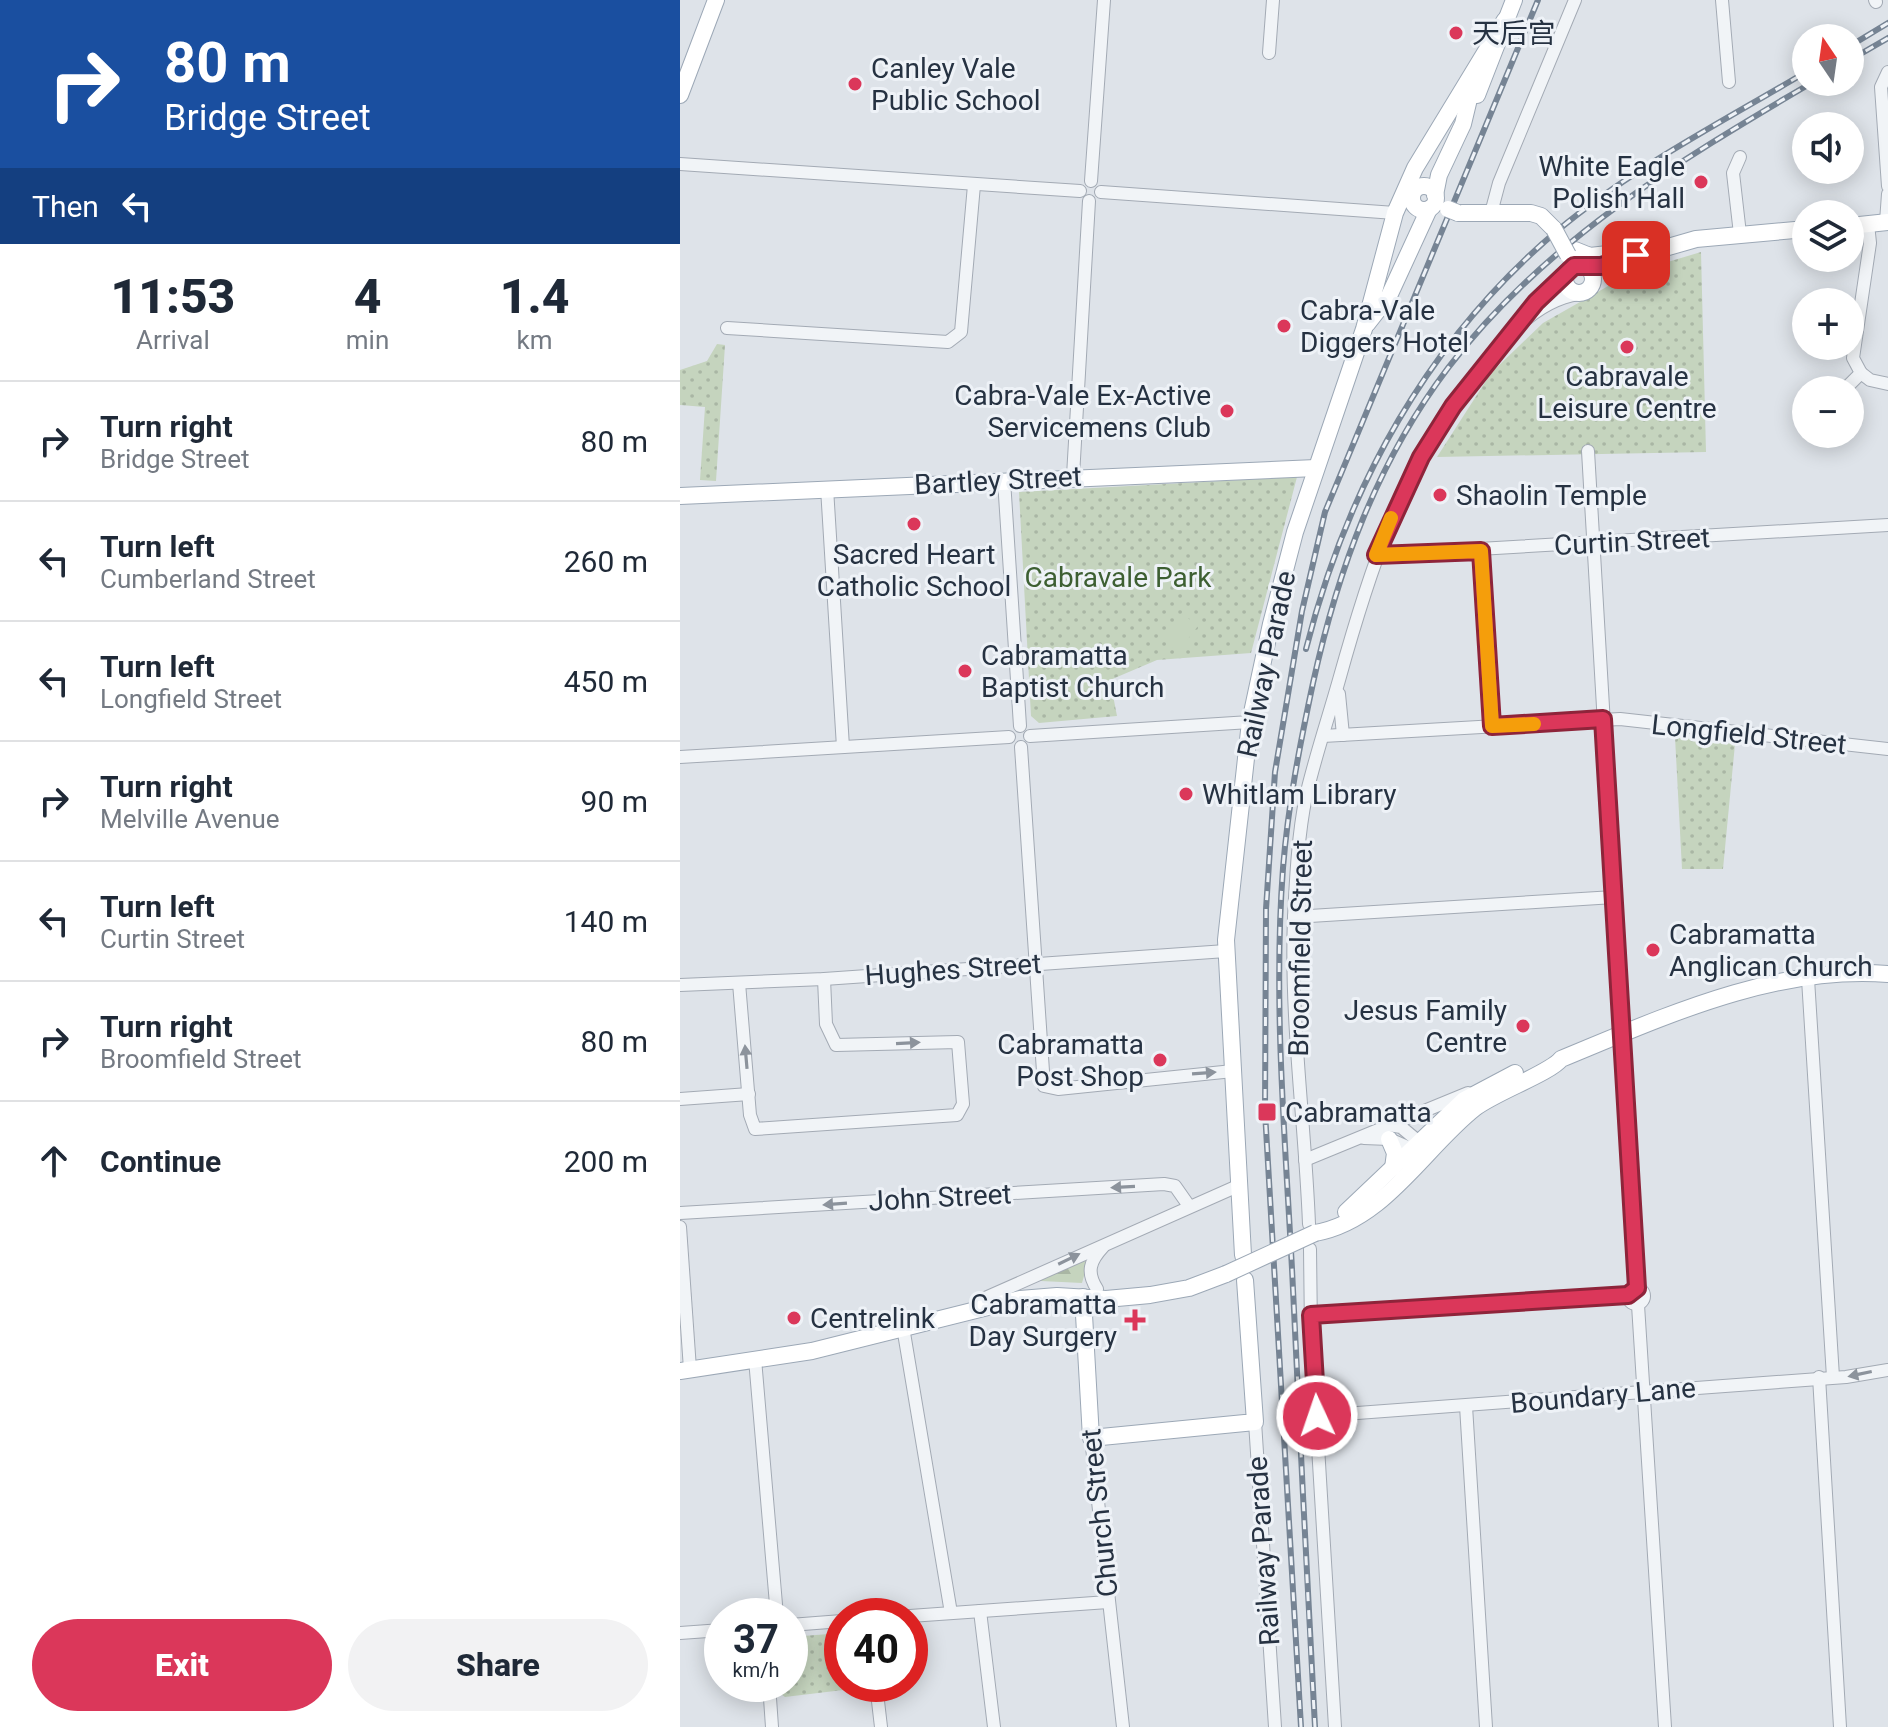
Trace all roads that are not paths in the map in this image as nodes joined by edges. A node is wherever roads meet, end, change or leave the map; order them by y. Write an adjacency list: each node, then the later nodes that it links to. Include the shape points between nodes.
1 (716, 0): 13 (main road)
2 (1104, 0): 19 (street)
3 (1273, 0): 8 (street)
4 (1514, 0): 7 (main road, Railway Parade)
5 (1575, 0): 28 (street, via 1497,187)
6 (1722, 0): 11 (street)
7 (1503, 25): 9 (main road, Railway Parade); 12 (main road); 15 (main road, Railway Parade)
8 (1269, 53)
9 (1482, 53): 12 (main road); 14 (main road, Railway Parade)
10 (1886, 75): 21 (street)
11 (1729, 82)
12 (1472, 86): 14 (main road); 15 (main road)
13 (681, 87)
14 (1445, 117): 29 (main road, Railway Parade)
15 (1463, 124): 18 (main road)
16 (1740, 157): 34 (street, via 1733,173)
17 (680, 164): 20 (street)
18 (1444, 167): 25 (main road); 27 (main road)
19 (1091, 181): 22 (street); 23 (street)
20 (974, 185): 22 (street); 42 (street, via 961,332 948,342)
21 (1888, 186)
22 (1080, 191): 26 (street)
23 (1101, 192): 26 (street); 29 (street)
24 (1888, 194): 31 (street)
25 (1415, 195): 27 (main road, via 1429,188); 36 (main road)
26 (1089, 201): 51 (street)
27 (1432, 202): 30 (main road); 36 (main road)
28 (1503, 212): 30 (main road); 30 (main road); 37 (main road, via 1540,223)
29 (1395, 213): 43 (main road, Railway Parade)
30 (1460, 214)
31 (1887, 222): 32 (main road)
32 (1864, 224)
33 (1792, 230): 34 (main road)
34 (1740, 234): 35 (main road)
35 (1702, 238): 37 (main road, via 1655,242 1601,256); 38 (main road)
36 (1412, 243): 41 (main road)
37 (1570, 255): 38 (main road); 40 (main road, via 1592,273); 40 (main road, via 1568,289); 44 (street)
38 (1616, 262): 40 (main road)
39 (1864, 272): 45 (street, via 1853,358)
40 (1585, 290): 44 (street, via 1546,306)
41 (1389, 296): 43 (main road); 48 (main road, Railway Parade)
42 (727, 328)
43 (1364, 329): 48 (main road, Railway Parade)
44 (1508, 337): 58 (street, Broomfield Street, via 1453,406 1421,457)
45 (1861, 373): 46 (street); 47 (street)
46 (1858, 376)
47 (1888, 384)
48 (1335, 414): 50 (main road, Railway Parade)
49 (1588, 451): 56 (street)
50 (1316, 468): 51 (main road, Bartley Street); 61 (main road, Railway Parade, via 1279,593)
51 (1073, 476): 52 (main road, Bartley Street)
52 (1004, 480): 53 (main road, Bartley Street); 62 (street)
53 (827, 488): 54 (main road, Bartley Street); 68 (street)
54 (680, 496)
55 (1888, 525): 56 (street, Curtin Street)
56 (1593, 543): 57 (street, Curtin Street); 60 (street)
57 (1481, 551): 58 (street, Curtin Street); 63 (street)
58 (1376, 555): 59 (street, Broomfield Street)
59 (1339, 679): 64 (street); 66 (street, Broomfield Street)
60 (1603, 719): 63 (street, Longfield Street); 70 (street, Longfield Street); 72 (street)
61 (1250, 722): 65 (street); 74 (main road, Railway Parade)
62 (1020, 726): 65 (street); 67 (street)
63 (1492, 726): 64 (street, Longfield Street)
64 (1343, 735): 66 (street, Longfield Street)
65 (1030, 736): 69 (street)
66 (1323, 736): 73 (street, Broomfield Street, via 1305,806)
67 (1009, 737): 68 (street); 69 (street, via 1012,745)
68 (843, 747): 71 (street)
69 (1021, 747): 75 (street)
70 (1888, 749)
71 (680, 757)
72 (1614, 897): 73 (street); 81 (street)
73 (1294, 917): 89 (street, Broomfield Street, via 1294,1012)
74 (1226, 951): 75 (street, Hughes Street); 83 (main road, Railway Parade)
75 (1034, 962): 77 (street, Hughes Street); 83 (street, one-way to 83, via 1044,1086 1058,1089)
76 (1888, 974): 78 (main road)
77 (824, 979): 79 (street, Hughes Street); 85 (street, one-way to 85, via 826,1024 832,1041 840,1046 955,1040 960,1046 963,1104 957,1115 755,1129)
78 (1808, 979): 81 (main road, via 1729,994); 109 (street)
79 (739, 983): 80 (street, Hughes Street); 85 (street, one-way to 79)
80 (680, 985)
81 (1622, 1035): 82 (main road); 101 (street)
82 (1561, 1059): 84 (main road, via 1552,1058); 88 (main road, via 1489,1098)
83 (1233, 1071): 91 (main road, Railway Parade)
84 (1477, 1090): 87 (street); 88 (main road)
85 (749, 1094): 86 (street)
86 (680, 1099)
87 (1387, 1132): 88 (street); 89 (street); 90 (main road, via 1395,1153)
88 (1421, 1150): 90 (main road); 94 (main road, via 1376,1203)
89 (1305, 1160): 96 (street, Broomfield Street)
90 (1393, 1168): 94 (main road)
91 (1240, 1185): 92 (street); 98 (main road, Railway Parade)
92 (1189, 1206): 93 (street, John Street, one-way to 93, via 1175,1186 1164,1184); 97 (street)
93 (680, 1213)
94 (1332, 1226): 96 (main road)
95 (680, 1227): 106 (street)
96 (1312, 1235): 100 (main road, bridge, via 1226,1274 1170,1292 1106,1299); 103 (street, Broomfield Street)
97 (1106, 1245): 100 (street, via 1090,1266); 102 (street, one-way to 97)
98 (1243, 1255)
99 (1245, 1280): 113 (main road, Railway Parade)
100 (1090, 1293): 102 (main road, via 1030,1288); 104 (main road, via 1025,1298); 114 (main road, Church Street)
101 (1634, 1296): 103 (street); 110 (street)
102 (983, 1299): 104 (main road)
103 (1311, 1315): 112 (street, Broomfield Street)
104 (903, 1327): 105 (main road, via 812,1351); 118 (street)
105 (755, 1359): 106 (main road); 115 (street)
106 (685, 1370)
107 (1888, 1370): 109 (street, Boundary Lane, one-way to 109)
108 (1819, 1377): 109 (street, Boundary Lane); 110 (street, Boundary Lane); 132 (street)
109 (1833, 1377)
110 (1644, 1391): 111 (street, Boundary Lane); 131 (street)
111 (1466, 1406): 112 (street, Boundary Lane); 130 (street)
112 (1317, 1416): 129 (street, Broomfield Street)
113 (1255, 1422): 114 (main road); 128 (street, Railway Parade)
114 (1091, 1438): 116 (street, Church Street)
115 (775, 1598)
116 (1108, 1602): 117 (street); 127 (street, Church Street)
117 (980, 1611): 118 (street); 126 (street)
118 (951, 1613): 119 (street)
119 (928, 1615)
120 (704, 1631): 121 (street)
121 (680, 1633)
122 (770, 1702): 124 (street)
123 (878, 1702): 125 (street)
124 (772, 1727)
125 (881, 1727)
126 (994, 1727)
127 (1123, 1727)
128 (1275, 1727)
129 (1335, 1727)
130 (1486, 1727)
131 (1665, 1727)
132 (1840, 1727)

